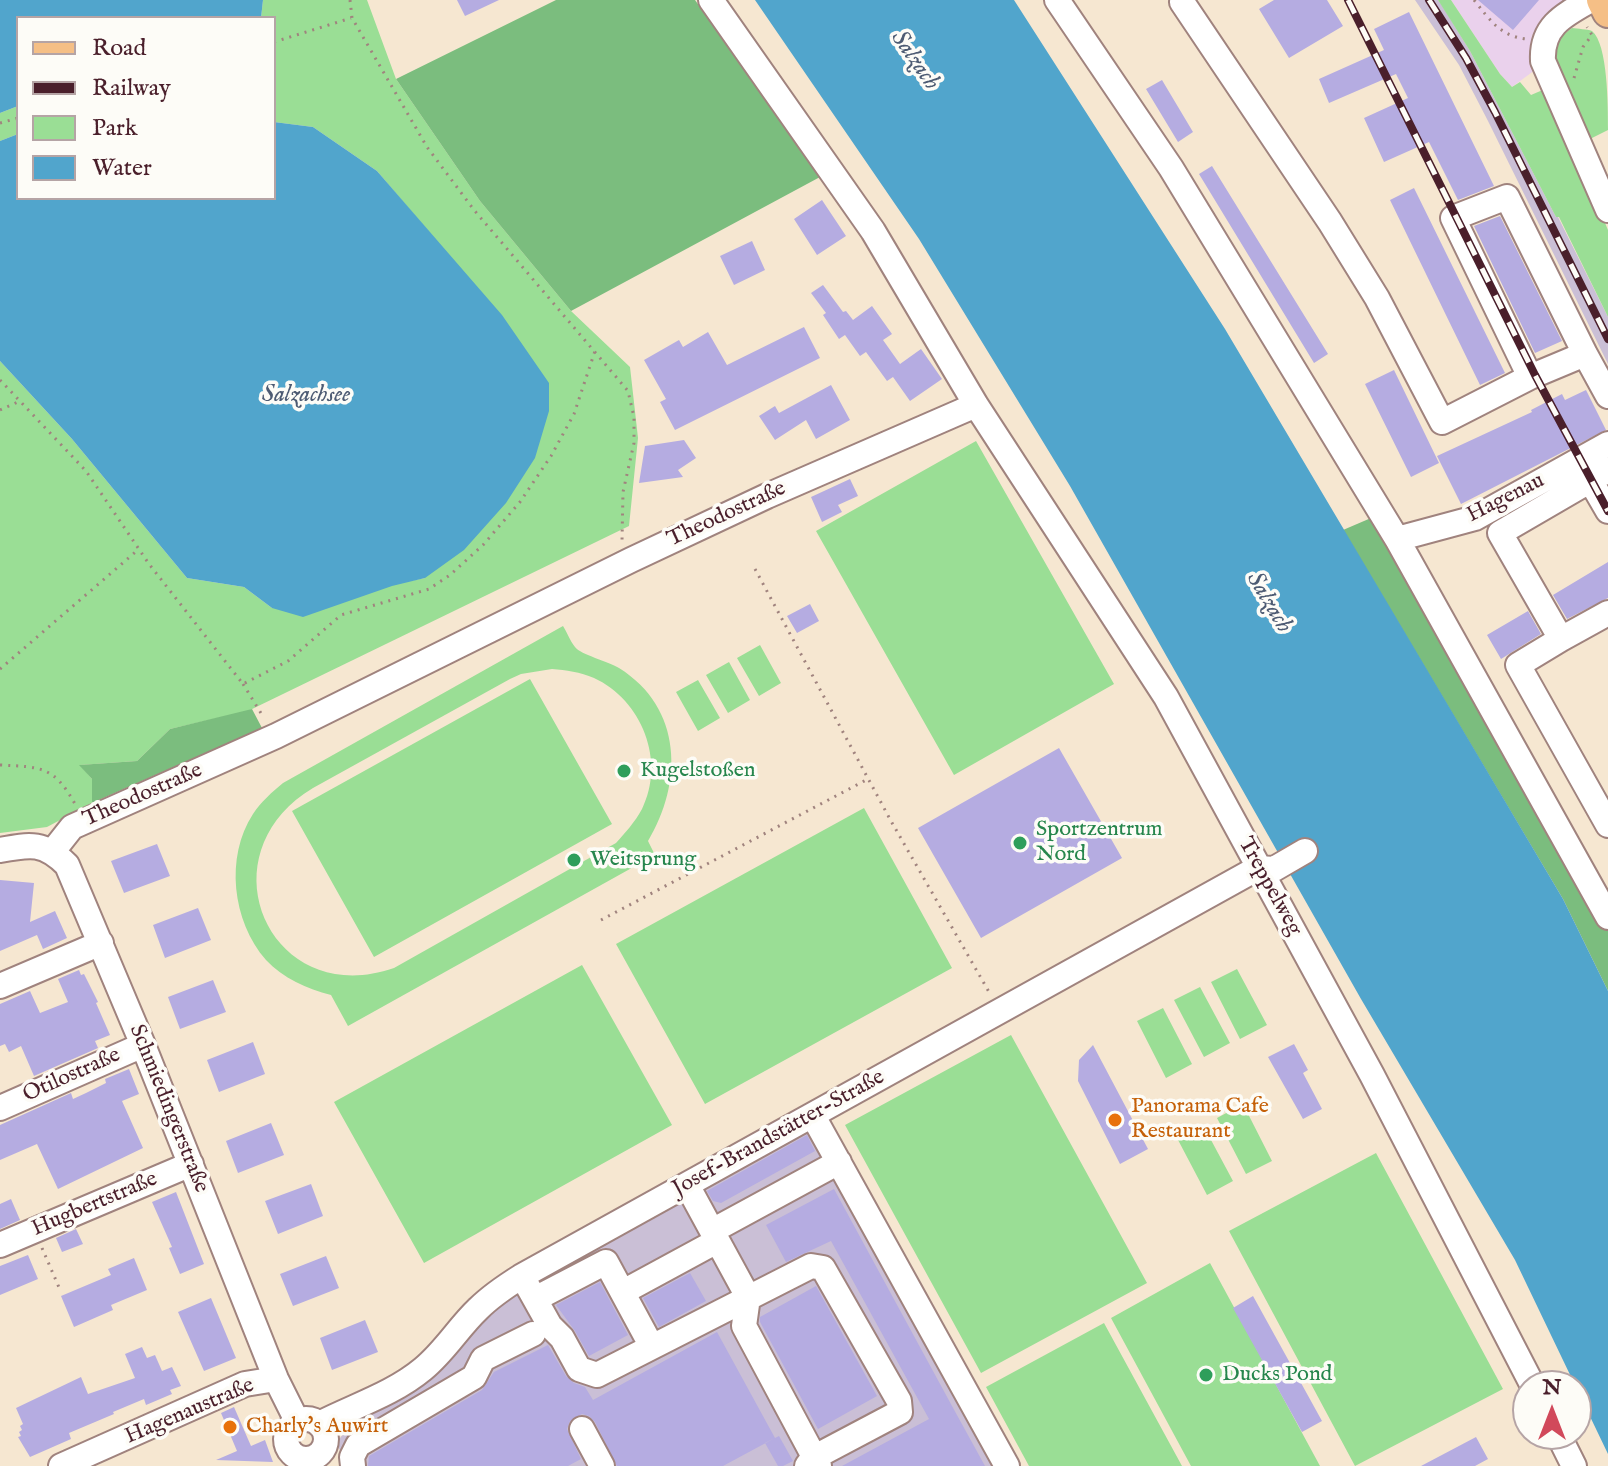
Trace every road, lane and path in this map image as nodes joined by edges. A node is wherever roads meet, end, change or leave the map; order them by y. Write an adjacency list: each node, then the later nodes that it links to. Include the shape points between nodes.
1 (350, 0): 8 (path)
2 (711, 0): 19 (street, via 873,231)
3 (1057, 0): 24 (street, via 1171,168)
4 (1474, 0): 9 (path, via 1509,37)
5 (1182, 2): 15 (street, via 1330,222 1442,422)
6 (1590, 3): 7 (main road); 9 (street, via 1556,21); 11 (path, via 1592,35 1573,83)
7 (1608, 12)
8 (352, 18): 10 (path); 13 (path, via 427,147)
9 (1545, 40): 11 (street, via 1543,61)
10 (276, 41)
11 (1555, 89): 12 (street)
12 (1608, 210)
13 (595, 351): 26 (path, via 628,391 634,417 623,492 622,541); 31 (path, via 574,414 551,456 483,545 429,589 341,615 288,661)
14 (1585, 354): 15 (street); 15 (street, via 1507,197 1453,218); 17 (street)
15 (1530, 377)
16 (0, 380): 18 (path)
17 (1608, 396)
18 (20, 401): 20 (path); 25 (path, via 86,471)
19 (976, 405): 26 (street, Theodostraße); 40 (street, Treppelweg, via 1166,697)
20 (0, 410)
21 (1608, 444): 24 (street, Hagenau, via 1475,518)
22 (1599, 475): 23 (street); 29 (street, via 1500,533)
23 (1608, 511)
24 (1397, 539): 41 (street)
25 (139, 549): 30 (path); 31 (path)
26 (631, 560): 32 (street, Theodostraße)
27 (755, 569): 34 (path)
28 (1608, 613): 29 (street)
29 (1561, 639): 36 (street, via 1518,665)
30 (0, 669)
31 (243, 684): 32 (path)
32 (276, 736): 35 (street, Theodostraße)
33 (0, 765): 35 (path, via 49,771 60,779)
34 (868, 779): 42 (path); 45 (path)
35 (84, 822): 38 (street, Theodostraße, via 72,827)
36 (1608, 825)
37 (0, 850): 38 (street, via 38,846)
38 (53, 851): 43 (street, Schmiedingerstraße, via 67,865)
39 (1305, 851): 40 (street, Josef-Brandstätter-Straße, via 1274,869)
40 (1258, 868): 45 (street, Josef-Brandstätter-Straße); 64 (street, Treppelweg)
41 (1608, 917)
42 (601, 920)
43 (101, 943): 44 (street); 46 (street, Schmiedingerstraße)
44 (0, 986)
45 (1000, 1010): 48 (street, Josef-Brandstätter-Straße)
46 (143, 1045): 47 (street, Otilostraße); 50 (street, Schmiedingerstraße)
47 (0, 1108)
48 (813, 1116): 49 (street); 51 (street, Josef-Brandstätter-Straße)
49 (839, 1162): 53 (street); 74 (street)
50 (191, 1164): 52 (street, Hugbertstraße); 65 (street, Schmiedingerstraße)
51 (687, 1185): 53 (street); 55 (street, Josef-Brandstätter-Straße)
52 (34, 1231): 54 (street, Hugbertstraße); 56 (path)
53 (715, 1236): 57 (street); 58 (street)
54 (0, 1245)
55 (522, 1276): 59 (street); 61 (street, Josef-Brandstätter-Straße, via 475,1311)
56 (61, 1292)
57 (623, 1292): 59 (street, via 606,1262); 62 (street)
58 (748, 1297): 62 (street); 70 (street, via 744,1326); 70 (street, via 811,1266 823,1268 899,1401 900,1412)
59 (535, 1299): 62 (street, via 579,1369 597,1375)
60 (533, 1334): 63 (street)
61 (449, 1344): 63 (street); 66 (street, Josef-Brandstätter-Straße, via 396,1388)
62 (652, 1347)
63 (483, 1359): 72 (street, via 474,1377 358,1445)
64 (1525, 1370)
65 (276, 1379): 66 (street, Schmiedingerstraße); 71 (street, Hagenaustraße, via 245,1384)
66 (308, 1423): 68 (street, via 286,1435); 69 (street, via 326,1440)
67 (582, 1429): 73 (street)
68 (289, 1459): 69 (street)
69 (324, 1459)
70 (813, 1463)
71 (61, 1466)
72 (353, 1466)
73 (602, 1466)
74 (1007, 1466)

